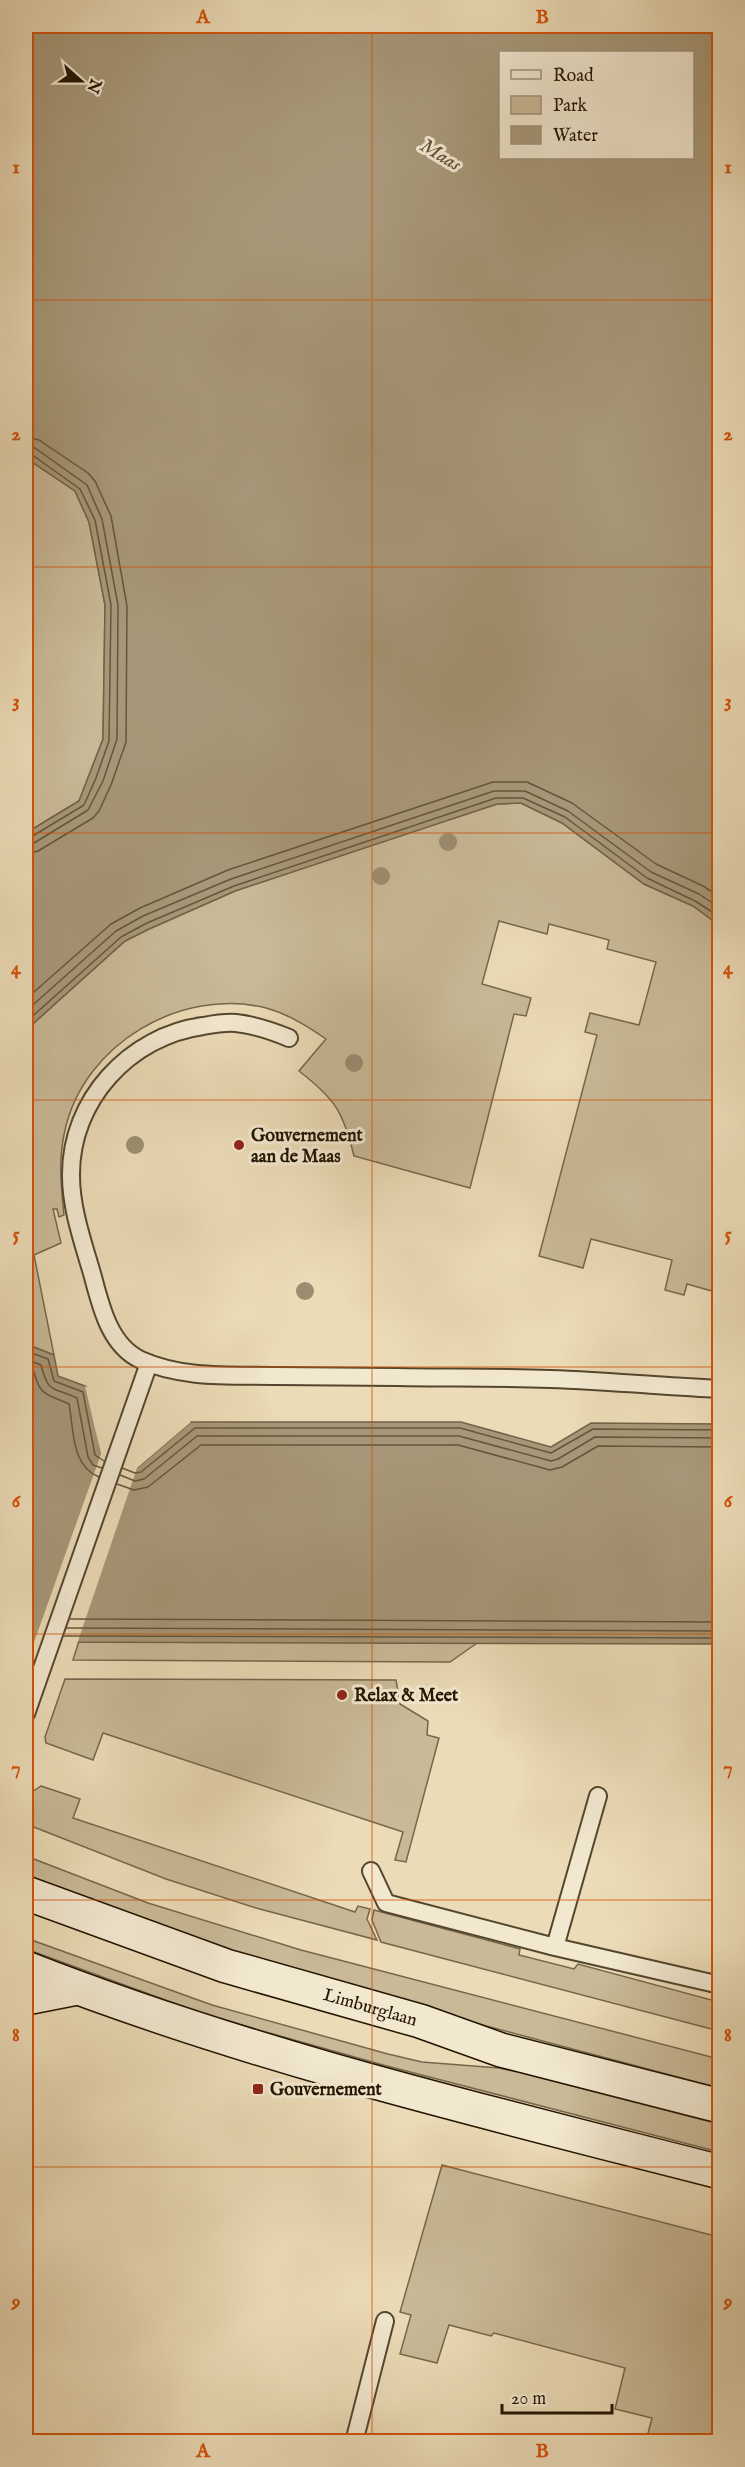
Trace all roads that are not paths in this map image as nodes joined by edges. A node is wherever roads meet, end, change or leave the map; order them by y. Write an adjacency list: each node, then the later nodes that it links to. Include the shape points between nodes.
1 (289, 1038): 2 (lane, via 235,1023 171,1033 151,1042 114,1070 87,1107 75,1138 70,1178 86,1255 99,1300 116,1337 138,1359)
2 (149, 1363): 3 (lane, via 201,1375 549,1379); 4 (lane)
3 (720, 1389)
4 (26, 1714)
5 (598, 1796): 8 (lane)
6 (371, 1871): 8 (lane, via 387,1903)
7 (26, 1893): 13 (main road, Limburglaan, via 226,1966 420,2021 501,2049)
8 (555, 1947): 10 (lane)
9 (26, 1968): 11 (main road)
10 (720, 1985)
11 (77, 1988): 12 (main road); 14 (main road, via 239,2043 427,2097)
12 (26, 1998)
13 (720, 2106)
14 (720, 2172)
15 (385, 2322): 16 (lane)
16 (354, 2442)

